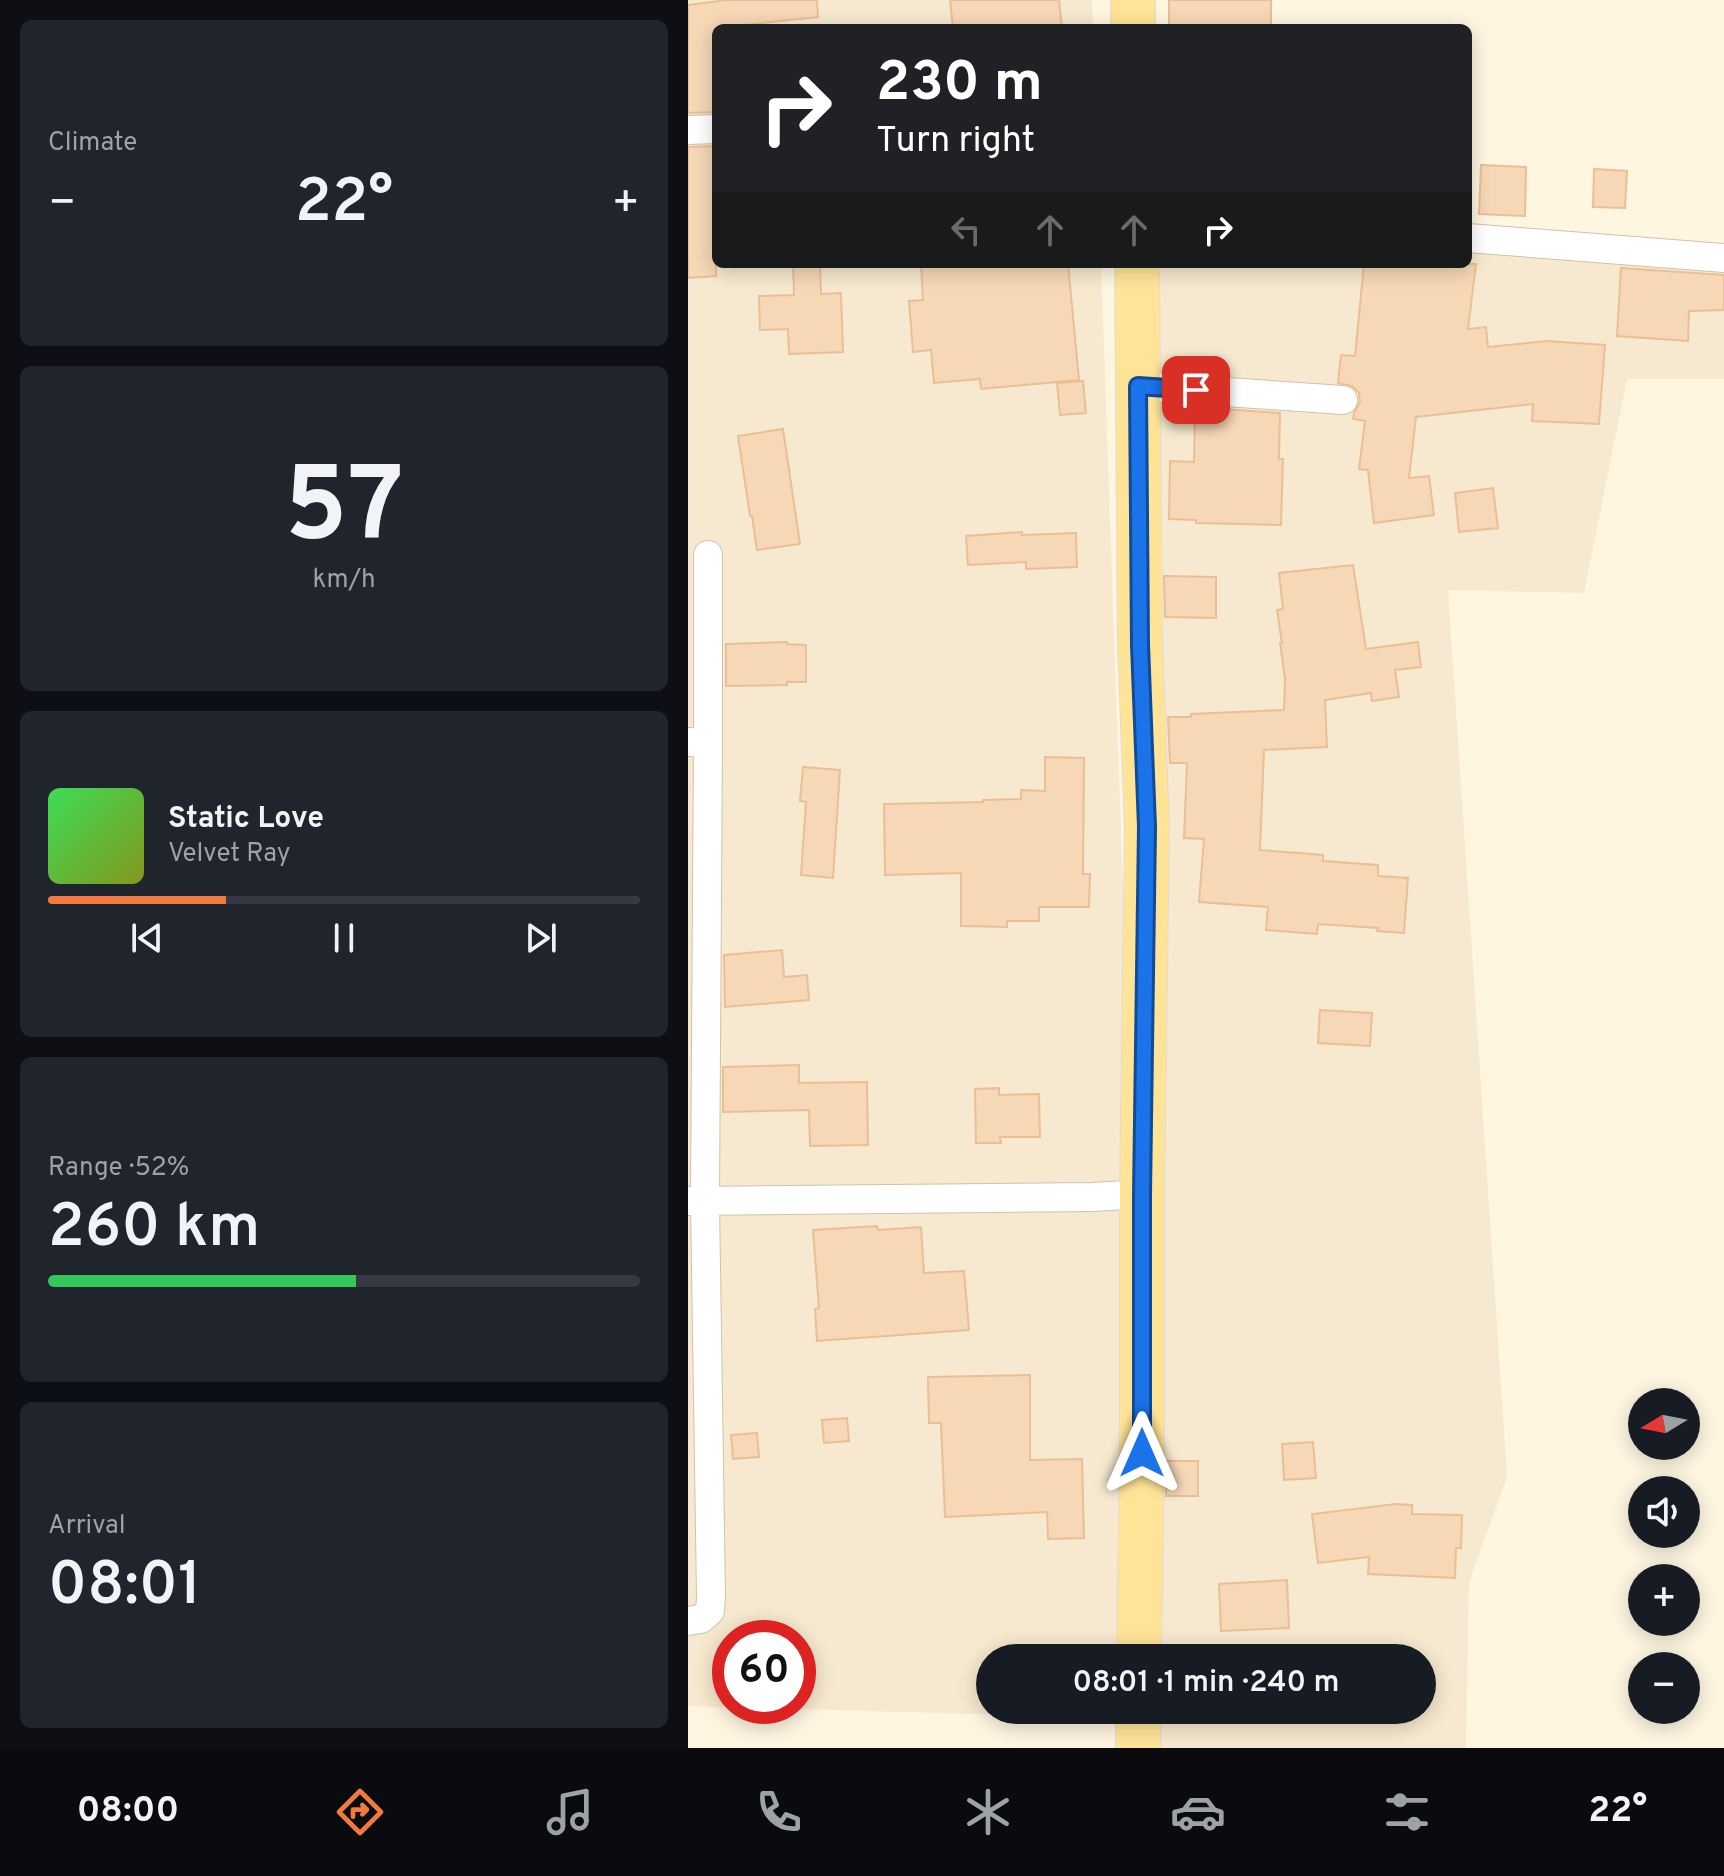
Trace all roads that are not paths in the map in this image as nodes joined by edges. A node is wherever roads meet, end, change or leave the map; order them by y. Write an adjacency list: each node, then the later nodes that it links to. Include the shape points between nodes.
1 (1133, 0): 2 (main road)
2 (1133, 24)
3 (712, 129): 4 (street)
4 (688, 130)
5 (1472, 238): 6 (street)
6 (1724, 258)
7 (1137, 268): 8 (main road)
8 (1138, 386): 9 (street); 13 (main road, via 1147,827)
9 (1343, 400)
10 (708, 555): 11 (street)
11 (698, 625): 12 (street)
12 (698, 743): 14 (street)
13 (1142, 1194): 14 (street); 17 (main road)
14 (696, 1201): 15 (street)
15 (698, 1436): 16 (street, via 710,1611)
16 (688, 1621)
17 (1139, 1644)
18 (1138, 1724): 19 (main road)
19 (1138, 1748)

